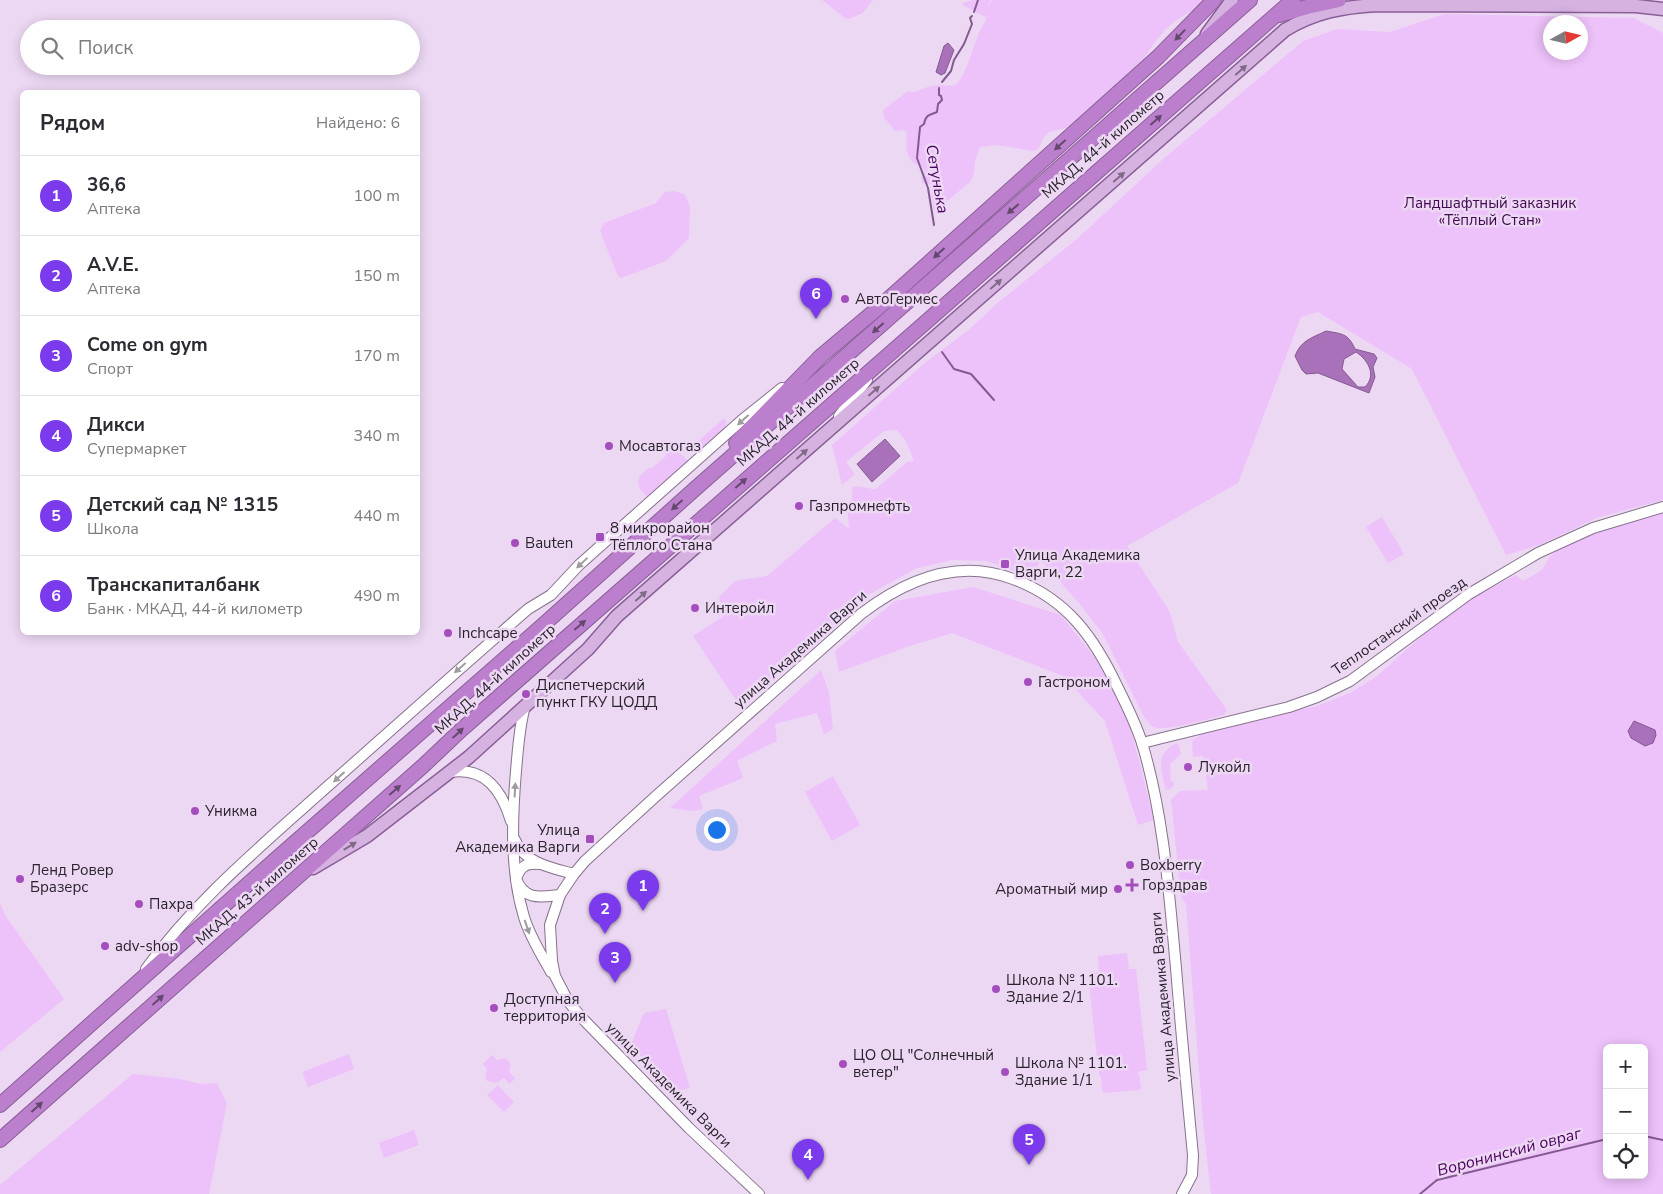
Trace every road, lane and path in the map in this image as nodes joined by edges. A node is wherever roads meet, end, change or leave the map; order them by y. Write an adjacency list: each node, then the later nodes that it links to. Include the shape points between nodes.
1 (1214, 0): 9 (highway, one-way to 9, via 1158,56)
2 (1232, 0): 8 (main road)
3 (1250, 0): 8 (highway, МКАД, 44-й километр)
4 (1292, 0): 7 (highway, МКАД, 44-й километр)
5 (1338, 0): 7 (highway)
6 (1663, 9): 11 (main road, one-way to 6, via 1285,30 1304,19 1351,6 1377,5 1636,6)
7 (1273, 17): 10 (highway, МКАД, 44-й километр, one-way to 7)
8 (1198, 47): 12 (highway, МКАД, 44-й километр, one-way to 12)
9 (821, 356): 12 (highway, via 749,428); 25 (street, one-way to 25, via 742,420 579,565 551,595 528,609 390,729 221,882 159,952)
10 (883, 359): 11 (street); 17 (highway, МКАД, 44-й километр, one-way to 10)
11 (824, 435): 14 (main road, one-way to 11, via 588,649 617,616)
12 (696, 488): 16 (highway, МКАД, 44-й километр, one-way to 16)
13 (1663, 507): 15 (street, Теплостанский проезд, via 1593,528 1538,553 1469,594 1350,681 1317,696 1289,707)
14 (525, 706): 18 (main road); 19 (street, one-way to 14, via 514,788)
15 (1142, 743): 21 (street, улица Академика Варги, via 1101,655 1063,607 1046,594 1008,577 983,571 942,573 894,591 861,614 644,807); 30 (street, улица Академика Варги, via 1157,807 1165,864 1193,1155 1192,1175)
16 (406, 744): 25 (highway, МКАД, 43-й километр)
17 (423, 766): 22 (highway, МКАД, 43-й километр, one-way to 17)
18 (452, 772): 19 (street, via 473,772 492,784 505,804); 22 (main road, one-way to 18, via 367,836)
19 (514, 838): 20 (street, via 524,854); 23 (street)
20 (547, 866): 21 (street); 23 (street, via 526,864)
21 (574, 874): 24 (street, улица Академика Варги)
22 (293, 880): 28 (highway, МКАД, 43-й километр, one-way to 22)
23 (516, 880): 24 (street, via 519,888 531,896); 26 (street, one-way to 26, via 531,937)
24 (560, 895): 26 (street, улица Академика Варги, via 550,926 552,961)
25 (136, 985): 27 (highway, МКАД, 43-й километр)
26 (562, 990): 29 (street, улица Академика Варги, via 580,1017)
27 (0, 1105)
28 (0, 1140)
29 (759, 1194)
30 (1182, 1194)

